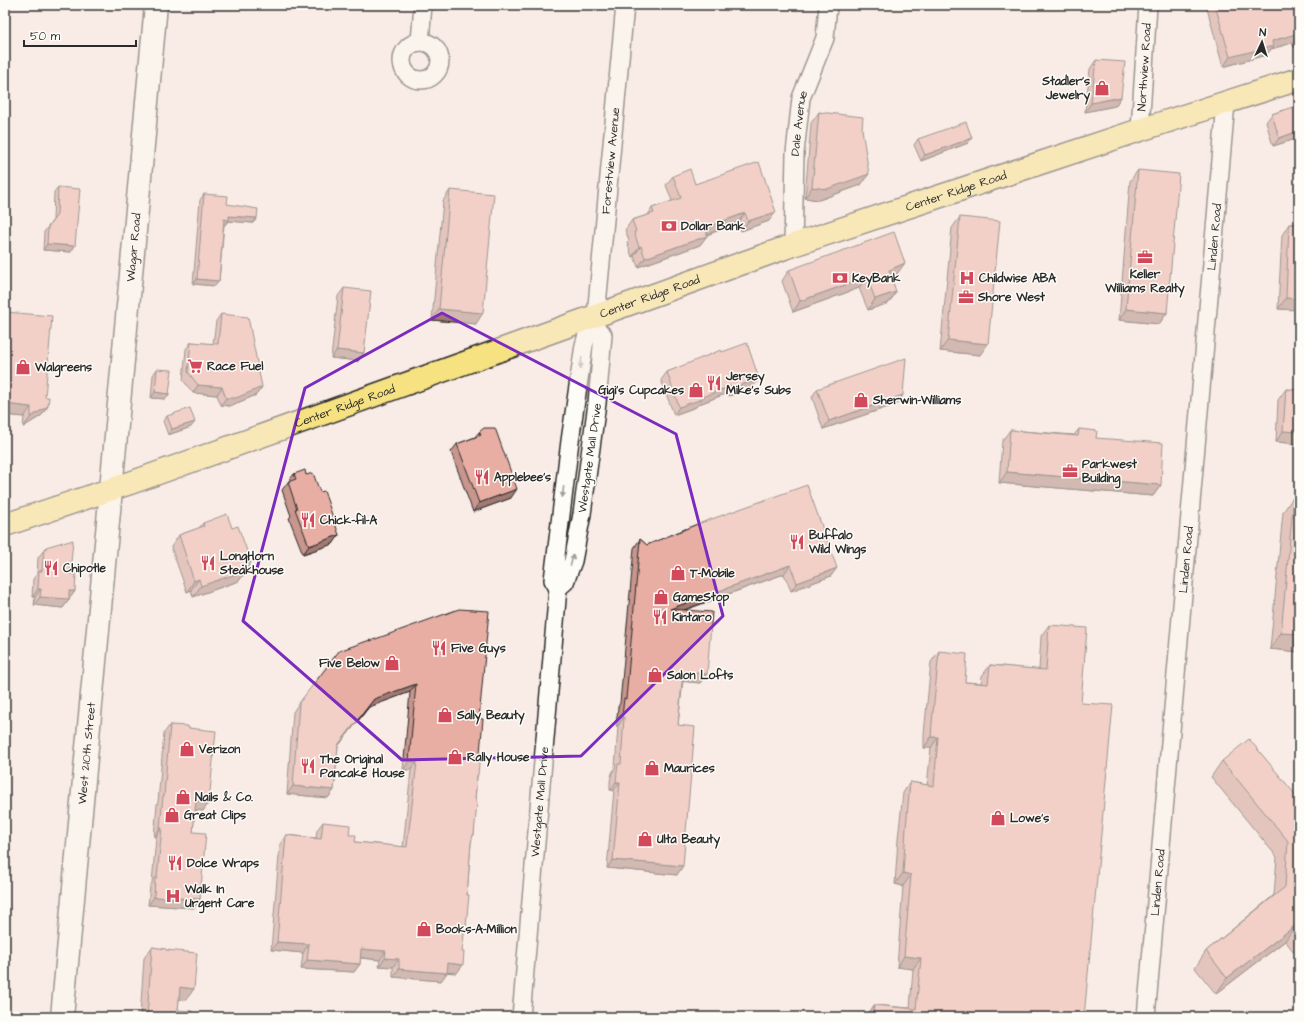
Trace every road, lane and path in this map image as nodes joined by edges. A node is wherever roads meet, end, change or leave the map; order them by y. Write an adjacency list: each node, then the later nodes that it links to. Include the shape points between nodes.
1 (156, 5): 12 (street, Wagar Road)
2 (423, 5): 6 (street)
3 (626, 5): 11 (street, Forestview Avenue)
4 (828, 5): 10 (street, Dale Avenue, via 825,38 801,98 795,153)
5 (1148, 5): 9 (street, Northview Road)
6 (420, 42)
7 (1299, 79): 8 (main road, Center Ridge Road)
8 (1226, 103): 9 (main road, Center Ridge Road); 16 (street, Linden Road)
9 (1140, 130): 10 (main road, Center Ridge Road)
10 (793, 245): 11 (main road, Center Ridge Road)
11 (596, 322): 12 (main road, Center Ridge Road); 15 (street, Westgate Mall Drive, via 584,345 553,580 558,588)
12 (111, 490): 13 (main road, Center Ridge Road); 14 (street, West 210th Street)
13 (5, 525)
14 (62, 1017)
15 (521, 1017)
16 (1146, 1017)

